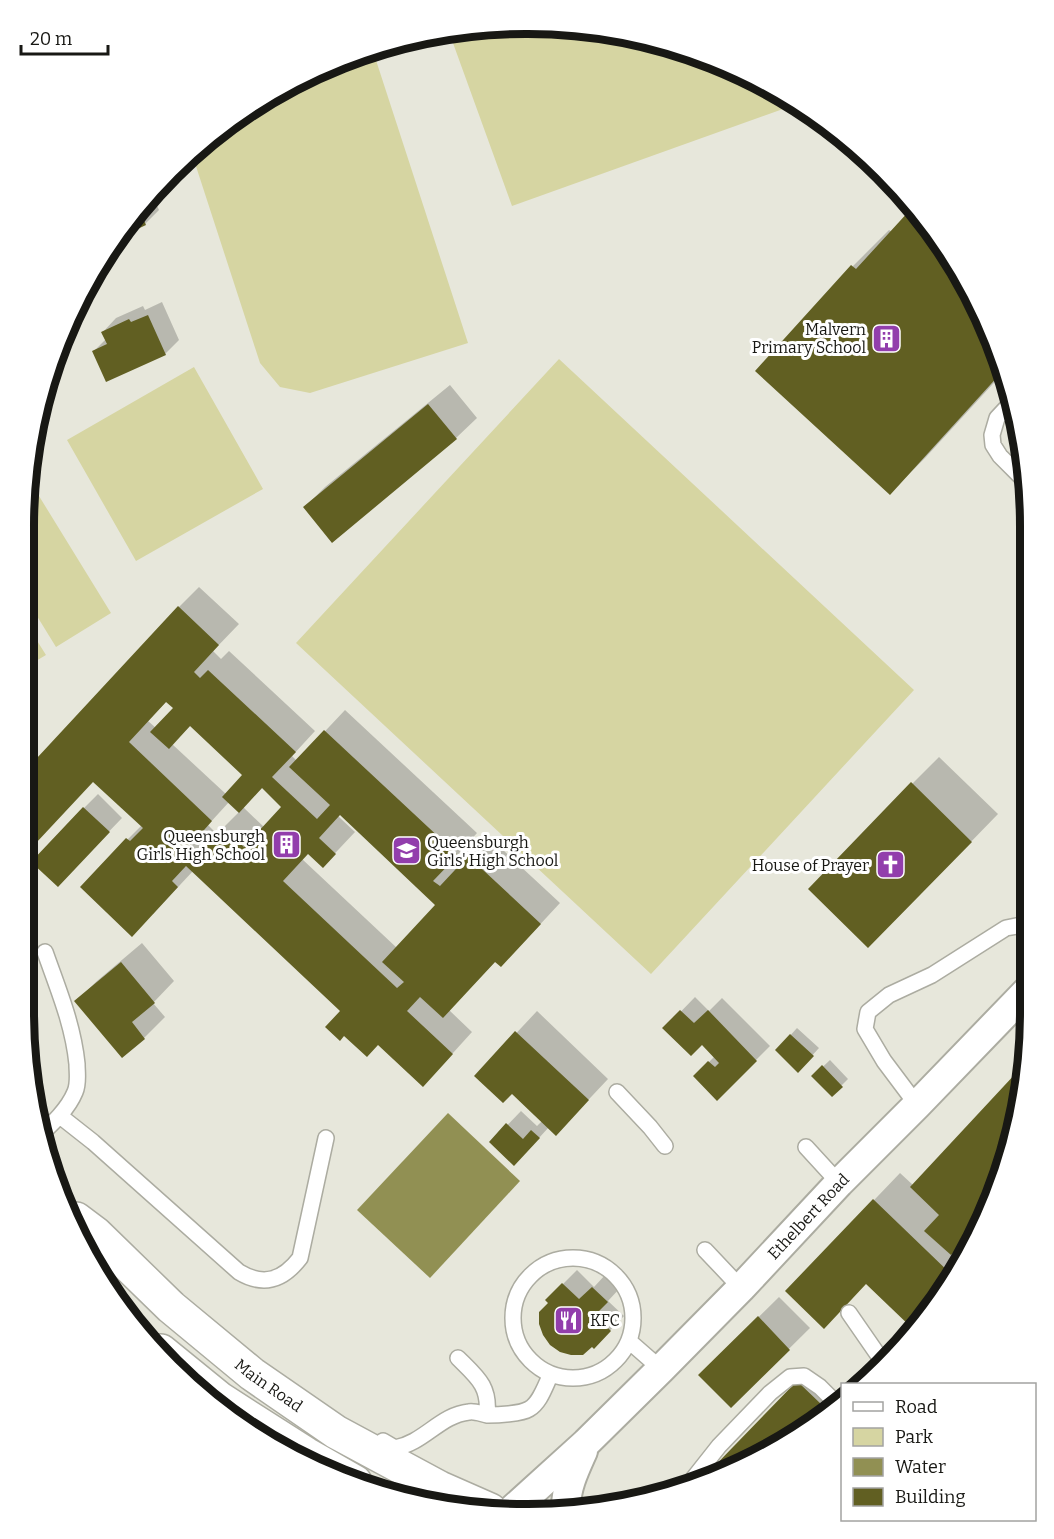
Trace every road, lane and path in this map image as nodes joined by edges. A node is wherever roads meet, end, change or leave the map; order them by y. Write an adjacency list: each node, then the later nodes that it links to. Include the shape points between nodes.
1 (1005, 409): 2 (lane, via 997,418 993,445)
2 (1016, 472)
3 (1020, 925): 7 (lane, via 1006,928 932,975 890,995 868,1012 865,1029)
4 (45, 952): 8 (lane, via 75,1043 76,1091)
5 (1020, 1003): 7 (street, Ethelbert Road)
6 (617, 1092): 11 (lane)
7 (917, 1105): 13 (street, Ethelbert Road)
8 (60, 1116): 9 (lane); 10 (lane, via 239,1272 257,1280 279,1276 300,1258)
9 (48, 1127)
10 (326, 1138)
11 (665, 1146)
12 (806, 1147): 13 (lane)
13 (839, 1183): 16 (street, Ethelbert Road)
14 (82, 1224): 22 (main road, Main Road, via 171,1307)
15 (705, 1250): 16 (lane)
16 (741, 1288): 21 (street, Ethelbert Road)
17 (849, 1313): 19 (lane)
18 (629, 1341): 21 (lane); 23 (lane, via 611,1366 592,1376 572,1379); 23 (lane, via 633,1310 627,1290 614,1274 586,1260 555,1260 528,1278 519,1292 513,1316 517,1340 525,1354)
19 (879, 1356)
20 (458, 1358): 26 (lane, via 481,1381)
21 (661, 1369): 27 (street, Ethelbert Road)
22 (252, 1374): 26 (lane, via 395,1448 409,1445 450,1417 471,1412); 30 (main road, Main Road, via 336,1432)
23 (551, 1374): 26 (lane, via 528,1410)
24 (832, 1399): 29 (lane, via 804,1376 790,1377 719,1446)
25 (236, 1409): 28 (main road)
26 (487, 1415)
27 (586, 1443): 31 (street, Ethelbert Road, via 570,1481); 32 (street, Ethelbert Road)
28 (291, 1444)
29 (697, 1473)
30 (468, 1501)
31 (566, 1502)
32 (519, 1504)

